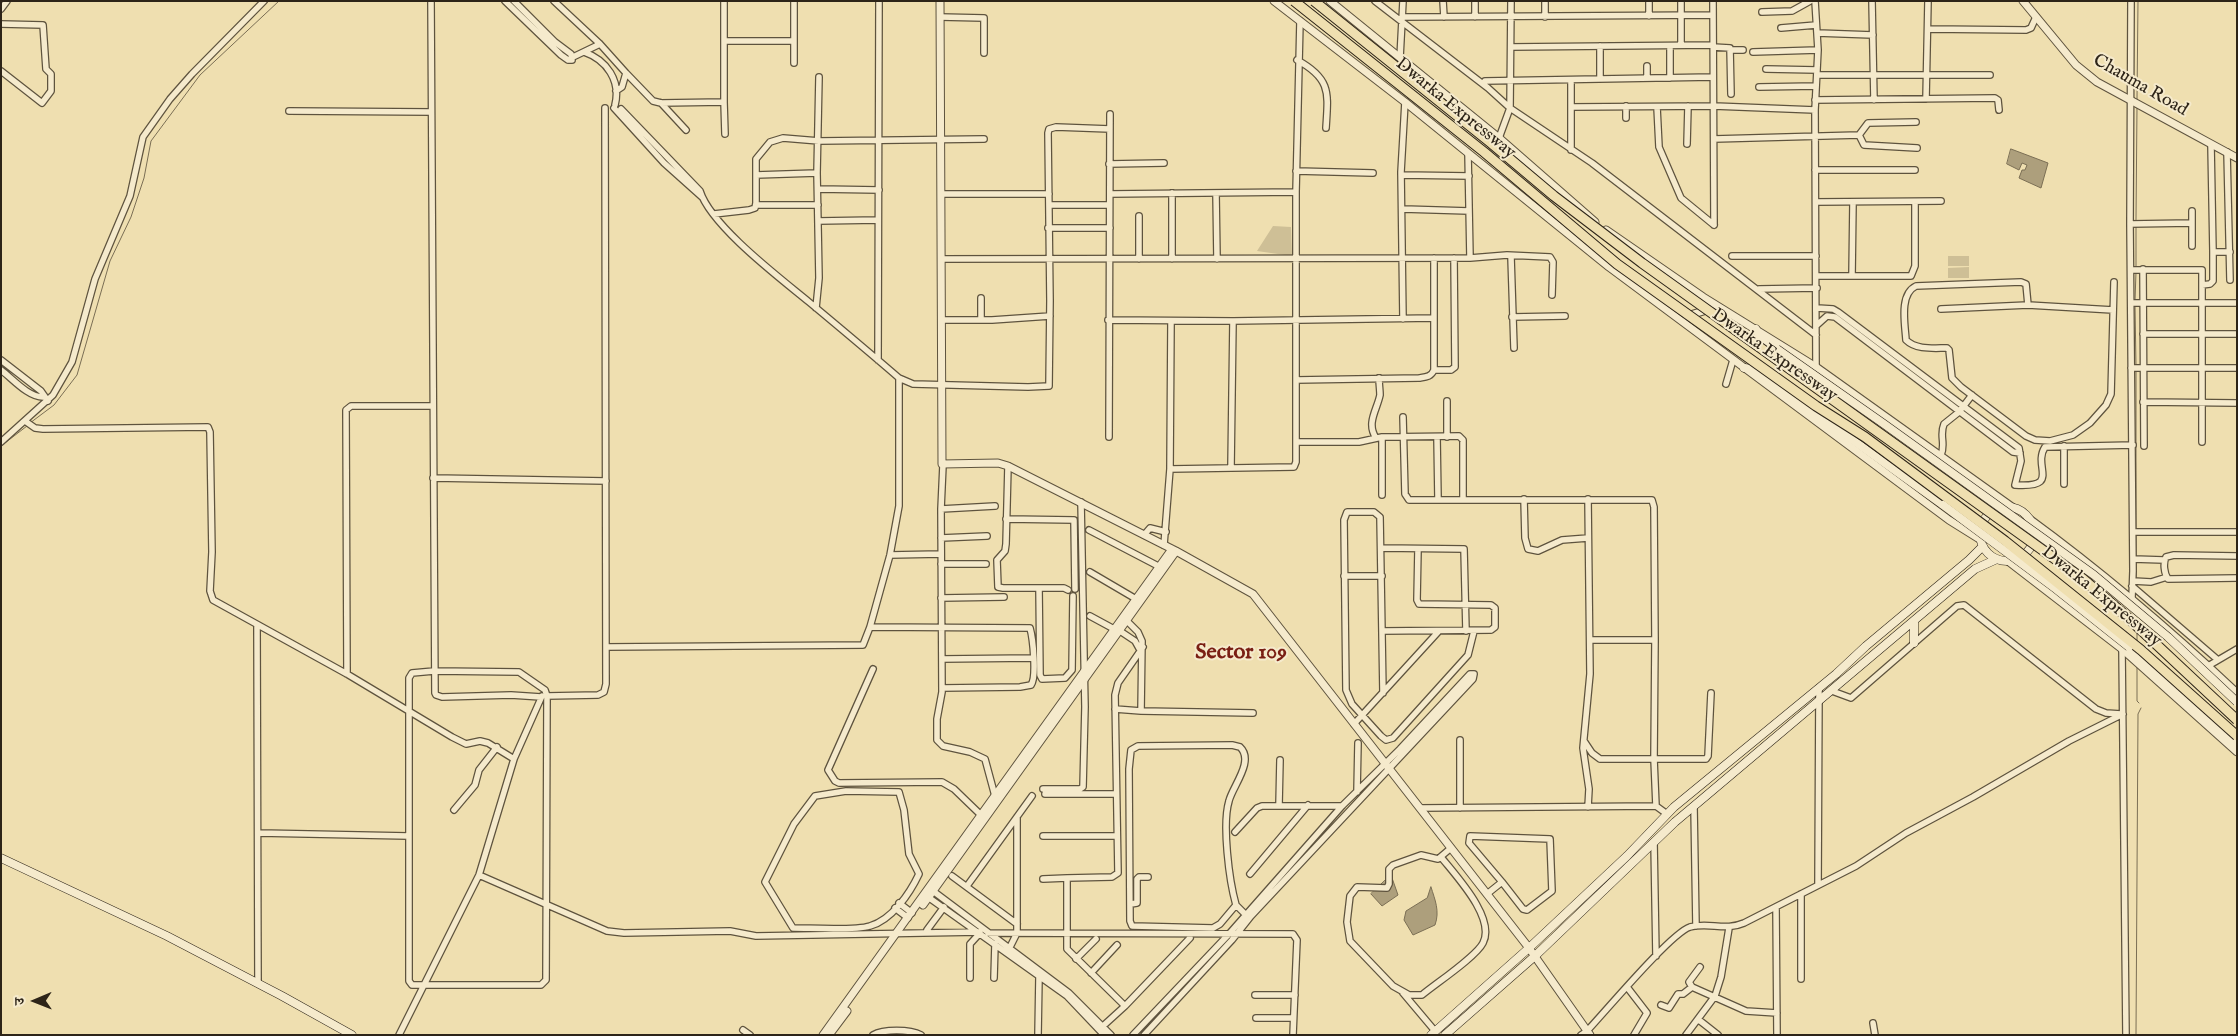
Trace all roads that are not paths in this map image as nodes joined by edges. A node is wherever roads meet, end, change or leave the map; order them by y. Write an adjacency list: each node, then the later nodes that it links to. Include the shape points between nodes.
1 (7, 1): 30 (street)
2 (264, 1): 240 (street, via 186,80 143,137 130,196 95,279 72,362 58,387)
3 (431, 1): 105 (street)
4 (506, 1): 50 (street)
5 (514, 1): 50 (street)
6 (554, 1): 53 (street)
7 (724, 1): 51 (street)
8 (794, 1): 52 (street)
9 (879, 1): 116 (street)
10 (940, 1): 35 (street)
11 (1274, 1): 42 (street)
12 (1294, 1): 366 (highway, Dwarka Expressway, bridge, via 1484,152 1617,264 1816,406 1865,437 2005,541 2140,650)
13 (1314, 1): 364 (highway, Dwarka Expressway, bridge, via 1554,196 1642,263 2083,579)
14 (1330, 1): 65 (street)
15 (1375, 1): 44 (street)
16 (1403, 1): 36 (street)
17 (1443, 1): 37 (street)
18 (1475, 1): 38 (street)
19 (1511, 1): 39 (street)
20 (1545, 1): 40 (street)
21 (1649, 1): 33 (street)
22 (1681, 1): 34 (street)
23 (1713, 1): 32 (street)
24 (1810, 1): 31 (street, via 1792,11)
25 (1815, 1): 45 (street)
26 (1872, 1): 49 (street)
27 (1928, 1): 47 (street)
28 (2023, 1): 41 (street, Chauma Road)
29 (2131, 1): 93 (street)
30 (1, 9)
31 (1762, 12)
32 (1713, 15): 34 (street); 57 (street)
33 (1649, 16): 34 (street); 40 (street)
34 (1681, 16): 56 (street)
35 (940, 17): 64 (street, via 984,18); 117 (street)
36 (1403, 17): 37 (street); 44 (street)
37 (1444, 17): 38 (street)
38 (1475, 17): 39 (street)
39 (1511, 17): 40 (street); 58 (street)
40 (1545, 17)
41 (2036, 17): 47 (street, via 2029,30); 93 (street, Chauma Road, via 2076,66 2097,82)
42 (1300, 21): 66 (street); 92 (street)
43 (1, 24): 70 (street, via 43,25 51,91 42,102)
44 (1403, 25): 65 (street); 101 (street)
45 (1816, 25): 46 (street); 48 (street)
46 (1781, 28)
47 (1928, 29): 73 (street)
48 (1817, 33): 49 (street); 61 (street)
49 (1873, 35): 74 (street)
50 (546, 37): 62 (street, via 568,60)
51 (724, 41): 52 (street); 91 (street)
52 (793, 41): 67 (street)
53 (600, 44): 62 (street); 72 (street)
54 (1600, 46): 55 (street); 58 (street); 80 (street)
55 (1670, 46): 56 (street); 79 (street)
56 (1681, 46): 57 (street)
57 (1713, 46): 59 (street); 77 (street)
58 (1511, 47): 83 (street)
59 (1730, 50): 60 (street); 87 (street)
60 (1743, 50)
61 (1818, 50): 63 (street); 71 (street)
62 (584, 52): 86 (street, via 607,66)
63 (1753, 52)
64 (984, 53)
65 (1400, 58): 115 (street)
66 (1297, 60): 109 (street, via 1318,75 1327,88); 132 (street)
67 (794, 63)
68 (1647, 66): 78 (street)
69 (1766, 69): 71 (street)
70 (1, 71)
71 (1817, 72): 74 (street); 84 (street)
72 (626, 73): 86 (street, via 622,87); 94 (street, via 653,101)
73 (1926, 74): 74 (street); 75 (street); 88 (street)
74 (1874, 75): 90 (street)
75 (1990, 75)
76 (819, 77): 120 (street)
77 (1713, 77): 79 (street); 97 (street)
78 (1647, 78): 79 (street); 80 (street)
79 (1670, 78)
80 (1600, 79): 81 (street)
81 (1571, 80): 83 (street); 98 (street)
82 (1485, 81): 83 (street)
83 (1511, 81): 101 (street)
84 (1816, 86): 85 (street); 89 (street)
85 (1759, 87)
86 (616, 90): 157 (street, via 616,107 671,169 702,197)
87 (1730, 94)
88 (1926, 99): 90 (street); 103 (street, via 1995,98)
89 (1815, 100): 90 (street); 102 (street)
90 (1874, 100)
91 (724, 102): 94 (street); 112 (street)
92 (1405, 102): 126 (street); 136 (street)
93 (2135, 102): 122 (street, Chauma Road); 162 (street)
94 (661, 103): 111 (street)
95 (1626, 106): 98 (street); 99 (street); 107 (street)
96 (1688, 106): 97 (street); 99 (street); 121 (street)
97 (1714, 106): 102 (street); 119 (street)
98 (1572, 107): 124 (street)
99 (1657, 107): 119 (street, via 1659,147 1681,198 1714,225)
100 (605, 108): 271 (street)
101 (1510, 108): 115 (street); 124 (street)
102 (1815, 110): 114 (street)
103 (1999, 110)
104 (289, 111): 105 (street)
105 (431, 112): 246 (street)
106 (1110, 114): 110 (street)
107 (1626, 118)
108 (1916, 122): 113 (street, via 1868,123)
109 (1326, 128)
110 (1110, 129): 129 (street); 144 (street, via 1049,129)
111 (686, 130)
112 (725, 134)
113 (1859, 134): 114 (street); 123 (street, via 1864,145)
114 (1815, 136): 119 (street); 130 (street)
115 (1499, 138): 198 (street, via 1593,221)
116 (879, 139): 117 (street); 120 (street); 139 (street)
117 (941, 139): 118 (street); 143 (street)
118 (984, 139)
119 (1714, 139)
120 (819, 141): 133 (street); 135 (street, via 772,140 756,159)
121 (1688, 144)
122 (2211, 145): 125 (street, Chauma Road); 166 (street)
123 (1918, 148)
124 (1571, 150): 190 (street)
125 (2227, 152): 127 (street, Chauma Road); 167 (street)
126 (1468, 153): 137 (street); 210 (street, via 1518,196)
127 (2237, 158)
128 (1164, 163): 129 (street)
129 (1109, 164): 145 (street)
130 (1815, 170): 131 (street); 147 (street)
131 (1915, 170)
132 (1296, 171): 134 (street); 140 (street)
133 (817, 173): 135 (street); 138 (street)
134 (1374, 173)
135 (756, 175): 150 (street)
136 (1401, 175): 137 (street); 154 (street)
137 (1469, 176): 155 (street)
138 (818, 189): 139 (street); 151 (street)
139 (879, 190): 159 (street)
140 (1296, 192): 142 (street); 181 (street)
141 (1172, 193): 142 (street); 145 (street); 179 (street)
142 (1216, 193): 180 (street)
143 (942, 194): 144 (street); 175 (street)
144 (1049, 194): 152 (street)
145 (1110, 194): 153 (street)
146 (1942, 201): 149 (street)
147 (1816, 202): 148 (street); 169 (street)
148 (1853, 202): 149 (street); 185 (street)
149 (1915, 202): 185 (street, via 1915,266 1911,276)
150 (756, 205): 151 (street); 157 (street, via 749,210)
151 (818, 205): 160 (street)
152 (1049, 205): 153 (street); 163 (street)
153 (1110, 205): 164 (street)
154 (1403, 209): 155 (street); 171 (street)
155 (1469, 211): 174 (street)
156 (2192, 211): 161 (street)
157 (714, 214): 199 (street, via 744,248)
158 (1139, 216): 178 (street)
159 (878, 220): 160 (street); 225 (street)
160 (818, 221): 199 (street)
161 (2192, 223): 162 (street); 165 (street)
162 (2130, 224): 182 (street)
163 (1048, 228): 164 (street); 176 (street)
164 (1110, 228): 177 (street)
165 (2192, 246)
166 (2213, 252): 167 (street); 188 (street, via 2213,281)
167 (2230, 252): 186 (street)
168 (1732, 256): 169 (street)
169 (1816, 256): 184 (street)
170 (1511, 257): 174 (street); 191 (street, via 1553,259); 207 (street)
171 (1402, 258): 172 (street); 181 (street); 209 (street)
172 (1434, 258): 173 (street); 208 (street)
173 (1454, 258): 174 (street); 233 (street, via 1455,367)
174 (1470, 258)
175 (941, 259): 176 (street); 211 (street)
176 (1049, 259): 177 (street); 204 (street)
177 (1110, 259): 178 (street); 213 (street)
178 (1138, 259): 179 (street)
179 (1172, 259): 180 (street)
180 (1217, 259): 181 (street)
181 (1296, 259): 214 (street)
182 (2131, 270): 183 (street); 193 (street)
183 (2143, 270): 188 (street, via 2200,269); 194 (street)
184 (1817, 276): 185 (street); 189 (street)
185 (1852, 276)
186 (2230, 280)
187 (2114, 282): 203 (street)
188 (2202, 285): 195 (street)
189 (1817, 288): 190 (street); 200 (street)
190 (1759, 289): 222 (street)
191 (1552, 295)
192 (981, 298): 212 (street)
193 (2131, 303): 194 (street); 229 (street)
194 (2143, 303): 195 (street); 219 (street)
195 (2202, 304): 196 (street); 220 (street)
196 (2237, 304)
197 (2028, 305): 202 (street); 203 (street); 239 (street, via 2028,289 2021,282 1916,286 1906,296 1906,340 1917,347 1949,350 1952,378)
198 (1719, 306): 210 (street); 218 (street)
199 (816, 308): 225 (street)
200 (1817, 308): 201 (street); 217 (street)
201 (1827, 308): 206 (street); 247 (street, via 1838,312)
202 (1941, 309)
203 (2113, 310): 242 (street, via 2111,394 2097,416 2079,432 2050,441 2030,438)
204 (1050, 316): 212 (street); 237 (street, via 1049,386)
205 (1565, 316): 207 (street)
206 (1827, 316): 217 (street); 248 (street, via 1835,317)
207 (1512, 317): 223 (street)
208 (1434, 318): 209 (street); 233 (street)
209 (1403, 319): 214 (street)
210 (1677, 319): 226 (street)
211 (942, 320): 212 (street); 237 (street)
212 (981, 320)
213 (1108, 320): 215 (street); 253 (street)
214 (1295, 320): 216 (street); 236 (street)
215 (1171, 321): 216 (street); 269 (street)
216 (1233, 321): 268 (street)
217 (1817, 325): 222 (street)
218 (1756, 329): 227 (street); 357 (main road, bridge, via 1760,338 2094,575 2168,637)
219 (2143, 334): 220 (street); 229 (street)
220 (2202, 334): 221 (street); 230 (street)
221 (2237, 334)
222 (1816, 335): 227 (street)
223 (1514, 348)
224 (1, 360): 240 (street, via 41,391)
225 (878, 360): 234 (street)
226 (1734, 360): 228 (street); 238 (street)
227 (1816, 367): 265 (street)
228 (1744, 368): 292 (street); 370 (main road, bridge, via 1754,369 2056,589 2129,647)
229 (2136, 368): 230 (street); 243 (street); 261 (street)
230 (2202, 368): 231 (street); 244 (street)
231 (2237, 368)
232 (1, 370): 240 (street, via 37,397)
233 (1434, 370): 235 (street, via 1427,377)
234 (899, 378): 237 (street, via 913,384); 298 (street, via 900,499)
235 (1379, 378): 236 (street); 256 (street, via 1380,395 1372,424)
236 (1296, 380): 259 (street)
237 (942, 384): 266 (street)
238 (1726, 384)
239 (1972, 395): 242 (street); 247 (street)
240 (45, 399): 252 (street)
241 (1447, 401): 255 (street)
242 (1980, 401): 249 (street)
243 (2143, 402): 244 (street); 263 (street)
244 (2202, 403): 245 (street); 260 (street)
245 (2237, 403)
246 (433, 406): 270 (street); 345 (street, via 351,406 346,410)
247 (1964, 406): 248 (street); 249 (street)
248 (1959, 412): 251 (street); 265 (street, via 1944,424)
249 (1972, 412): 251 (street); 264 (street, via 2019,448)
250 (1404, 417): 257 (street)
251 (1968, 418): 264 (street)
252 (25, 421): 258 (street); 323 (street, via 35,428 44,429 208,427 211,596 216,603)
253 (1109, 437)
254 (1437, 437): 255 (street); 257 (street); 275 (street)
255 (1447, 437): 276 (street, via 1459,436 1463,440)
256 (1379, 438): 257 (street); 259 (street, via 1359,442); 273 (street)
257 (1404, 438): 275 (street, via 1407,498)
258 (1, 442)
259 (1296, 442): 268 (street, via 1296,462 1292,469)
260 (2202, 442)
261 (2133, 445): 262 (street); 286 (street)
262 (2064, 446): 264 (street, via 2044,449 2042,478 2034,486 2015,485); 272 (street)
263 (2144, 446)
264 (2020, 454)
265 (1941, 455): 280 (street)
266 (943, 465): 267 (street, via 998,463); 281 (street)
267 (1008, 466): 278 (street); 283 (street)
268 (1231, 467): 269 (street)
269 (1170, 469): 285 (street)
270 (434, 478): 271 (street); 344 (street)
271 (606, 480): 334 (street)
272 (2064, 484)
273 (1382, 495)
274 (1524, 498): 276 (street); 277 (street); 291 (street, via 1528,548 1538,551 1562,540)
275 (1438, 499): 276 (street)
276 (1462, 499)
277 (1588, 499): 291 (street); 332 (street, via 1648,498 1653,503)
278 (1081, 502): 288 (street); 346 (street)
279 (996, 506): 281 (street)
280 (2012, 507): 282 (main road); 292 (main road, via 2003,507 1988,515 1980,531)
281 (941, 509): 290 (street)
282 (2028, 518): 302 (main road, via 2034,532 2029,549 2023,555); 318 (street)
283 (1006, 519): 313 (street, via 1005,551 997,560 998,587); 314 (street, via 1074,520)
284 (1089, 530): 306 (street)
285 (1166, 532): 288 (street, via 1153,528); 293 (street)
286 (2133, 532): 287 (street); 301 (street)
287 (2237, 532)
288 (1144, 535): 293 (street)
289 (987, 536): 290 (street)
290 (941, 538): 297 (street)
291 (1588, 538): 331 (street)
292 (1982, 543): 300 (main road); 350 (main road, via 1969,560)
293 (1164, 545): 296 (street)
294 (1382, 548): 295 (street); 308 (street, via 1379,514 1346,512); 309 (street)
295 (1418, 548): 319 (street, via 1464,549); 319 (street, via 1419,604)
296 (1174, 550): 306 (street); 321 (street); 365 (street, via 1253,594)
297 (941, 554): 298 (street); 304 (street)
298 (890, 555): 325 (street)
299 (2237, 556): 303 (street, via 2174,555)
300 (1997, 559): 302 (main road); 322 (main road, via 1975,569)
301 (2133, 559): 303 (street); 312 (street)
302 (2008, 560): 336 (street)
303 (2164, 560): 310 (street)
304 (941, 564): 305 (street); 316 (street)
305 (986, 564)
306 (1160, 566): 317 (street)
307 (1090, 572): 317 (street)
308 (1344, 576): 309 (street); 363 (street, via 1346,690 1349,701)
309 (1382, 576): 327 (street)
310 (2167, 578): 311 (street); 312 (street)
311 (2237, 578)
312 (2132, 584): 318 (street); 340 (street)
313 (1039, 588): 314 (street); 347 (street, via 1040,678)
314 (1072, 590): 343 (street, via 1075,594 1072,596)
315 (1004, 597): 316 (street)
316 (941, 598): 324 (street)
317 (1136, 599): 326 (street)
318 (2135, 600): 341 (street)
319 (1465, 605): 329 (street); 330 (street, via 1491,605 1494,608 1493,630)
320 (1090, 616): 326 (street)
321 (1127, 621): 326 (street); 335 (street, via 1138,632)
322 (1914, 621): 333 (main road); 351 (main road)
323 (257, 625): 345 (street); 394 (street)
324 (942, 627): 325 (street); 338 (street, via 1027,626 1031,631); 339 (street)
325 (870, 628): 334 (street, via 865,641 859,646)
326 (1117, 630): 335 (street); 346 (street)
327 (1382, 631): 328 (street); 352 (street)
328 (1439, 631): 329 (street); 352 (street)
329 (1466, 631): 330 (street)
330 (1474, 631): 363 (street, via 1468,655 1393,738 1386,740)
331 (1590, 640): 332 (street); 368 (street)
332 (1655, 640): 374 (street)
333 (1914, 643): 351 (street, via 1851,698); 362 (street, via 1957,606 1964,605 2096,709)
334 (607, 647): 355 (street, via 604,692 598,695)
335 (1142, 648): 358 (street, via 1118,683); 359 (street)
336 (2122, 649): 362 (street); 372 (street)
337 (2237, 650): 340 (street)
338 (1033, 658): 339 (street); 349 (street, via 1033,683 1027,686)
339 (942, 659): 349 (street)
340 (2218, 660): 341 (street)
341 (2208, 666): 354 (street)
342 (873, 669): 392 (street, via 828,770 834,781 942,782)
343 (1072, 670): 346 (street); 347 (street)
344 (434, 671): 355 (street, via 519,672); 355 (street, via 438,696); 360 (street, via 410,675)
345 (347, 674): 360 (street)
346 (1083, 676): 348 (street); 379 (street, via 1083,787 1044,792); 392 (street)
347 (1067, 677): 348 (street)
348 (1075, 683): 380 (street)
349 (942, 688): 380 (street, via 936,719 937,740 943,746 985,759)
350 (1819, 688): 356 (street); 391 (main road)
351 (1832, 691): 356 (main road)
352 (1383, 692): 363 (street)
353 (1711, 693): 374 (street, via 1708,756 1701,760)
354 (2237, 693)
355 (544, 694): 373 (street); 415 (street)
356 (1820, 701): 387 (main road); 410 (street)
357 (2237, 702)
358 (1115, 710): 359 (street); 379 (street)
359 (1141, 710): 361 (street)
360 (409, 713): 371 (street, via 466,744 483,741); 396 (street)
361 (1253, 713)
362 (2123, 714): 410 (street, via 2061,745 1906,833 1874,856); 490 (street)
363 (1362, 716): 365 (street)
364 (2237, 720)
365 (1354, 724): 376 (street)
366 (2237, 736)
367 (1460, 740): 389 (street)
368 (1584, 741): 374 (street, via 1600,759); 386 (street)
369 (1358, 743): 378 (street)
370 (2237, 745)
371 (497, 746): 373 (street); 390 (street, via 478,770 475,785)
372 (2237, 752)
373 (514, 759): 404 (street)
374 (1654, 759): 385 (street)
375 (1280, 760): 382 (street)
376 (1385, 762): 377 (street); 377 (street, via 1470,674 1474,674 1473,679); 378 (street)
377 (1390, 770): 388 (street); 423 (street)
378 (1357, 792): 384 (street)
379 (1116, 794): 398 (street)
380 (995, 796): 392 (street)
381 (1032, 796): 393 (street)
382 (1278, 805): 383 (street); 395 (street, via 1257,808)
383 (1308, 805): 384 (street); 403 (street)
384 (1342, 806): 423 (street)
385 (1656, 806): 386 (street); 391 (street)
386 (1588, 807): 389 (street)
387 (1694, 807): 399 (main road); 427 (street)
388 (1422, 808): 389 (street); 400 (street)
389 (1460, 808)
390 (454, 810)
391 (1667, 814): 441 (main road)
392 (982, 817): 412 (street); 422 (street)
393 (1017, 817): 411 (street); 426 (street)
394 (259, 832): 396 (street); 452 (street)
395 (1235, 832)
396 (408, 836): 453 (street, via 409,981 412,985)
397 (1043, 836): 398 (street)
398 (1117, 836): 407 (street, via 1118,868 1115,876)
399 (1654, 842): 443 (main road); 444 (street)
400 (1451, 848): 401 (street); 413 (street)
401 (1441, 857): 456 (street, via 1475,902 1483,919 1485,939 1479,950 1422,995); 456 (street, via 1421,854 1393,865 1389,869 1386,888 1357,887 1350,896 1347,922 1350,941)
402 (1, 858): 452 (main road)
403 (1250, 874)
404 (480, 875): 415 (street); 453 (street)
405 (952, 876): 411 (street)
406 (1148, 877): 416 (street, via 1137,879 1137,903)
407 (1067, 878): 408 (street); 433 (street)
408 (1043, 879)
409 (1502, 882): 409 (street, via 1469,842 1470,836 1550,840 1553,887 1550,895 1530,909 1523,909); 413 (street)
410 (1818, 885): 414 (street)
411 (967, 886): 426 (street)
412 (930, 894): 419 (street); 434 (street); 435 (street)
413 (1487, 894): 441 (street)
414 (1801, 894): 420 (street); 451 (street)
415 (548, 904): 434 (street, via 593,926 614,932 730,932 756,936); 453 (street, via 545,983 533,986)
416 (1131, 904): 418 (street, via 1131,750 1138,746 1232,745 1240,747 1244,754 1240,779 1228,804 1227,852); 421 (street, via 1130,921 1136,928 1213,928)
417 (897, 905): 417 (street, via 913,888 919,874 909,854 899,792 846,791 815,796 794,824 765,882 794,928 870,926 885,919); 422 (street)
418 (1236, 905): 421 (street); 423 (street)
419 (944, 907): 424 (street); 429 (street)
420 (1776, 907): 428 (street); 462 (street)
421 (1230, 912): 425 (street)
422 (910, 916): 434 (street)
423 (1247, 917): 425 (street)
424 (964, 922): 430 (street); 431 (street)
425 (1242, 923): 436 (street)
426 (1017, 924): 432 (street)
427 (1696, 926): 428 (street); 444 (street, via 1679,933)
428 (1729, 928): 459 (street)
429 (927, 930)
430 (954, 932): 431 (street); 434 (street)
431 (979, 933): 439 (street); 449 (street, via 970,944)
432 (1017, 933): 433 (street); 435 (street); 442 (street)
433 (1066, 933): 436 (street); 445 (street, via 1067,949)
434 (898, 934): 474 (street); 475 (street)
435 (988, 934): 442 (street)
436 (1233, 934): 458 (street, via 1296,935); 481 (street); 482 (street)
437 (1190, 938): 461 (street)
438 (1096, 940): 445 (street)
439 (995, 944): 448 (street); 450 (street)
440 (1117, 945): 447 (street)
441 (1529, 948): 443 (street); 469 (main road)
442 (1009, 949): 467 (street, via 1069,993)
443 (1535, 956): 470 (street); 484 (main road)
444 (1656, 956): 454 (street)
445 (1076, 959): 447 (street)
446 (1700, 967): 455 (street, via 1689,982)
447 (1091, 973): 461 (street)
448 (1039, 977): 478 (street); 479 (street, via 1067,996)
449 (970, 978)
450 (994, 978)
451 (1801, 979)
452 (258, 983): 471 (main road)
453 (425, 985): 472 (street)
454 (1627, 987): 470 (street); 485 (street, via 1647,1013)
455 (1692, 987): 459 (street); 460 (street, via 1678,994 1669,1008)
456 (1402, 992): 469 (street)
457 (1255, 995): 458 (street)
458 (1295, 995): 464 (street)
459 (1715, 996): 462 (street, via 1746,1010); 465 (street)
460 (1661, 1005)
461 (1125, 1006): 467 (street)
462 (1777, 1013): 488 (street)
463 (1256, 1018): 464 (street)
464 (1294, 1018): 483 (street)
465 (1698, 1020): 486 (street); 487 (street)
466 (1873, 1023): 489 (street)
467 (1103, 1026): 480 (street)
468 (743, 1030): 473 (street)
469 (1433, 1033)
470 (1586, 1034)
471 (352, 1035)
472 (399, 1035)
473 (750, 1035)
474 (823, 1035)
475 (829, 1035)
476 (873, 1035): 477 (street, via 878,1032 913,1032)
477 (921, 1035)
478 (1038, 1035)
479 (1104, 1035)
480 (1111, 1035)
481 (1133, 1035)
482 (1144, 1035)
483 (1293, 1035)
484 (1445, 1035)
485 (1634, 1035)
486 (1686, 1035)
487 (1718, 1035)
488 (1777, 1035)
489 (1875, 1035)
490 (2126, 1035)

